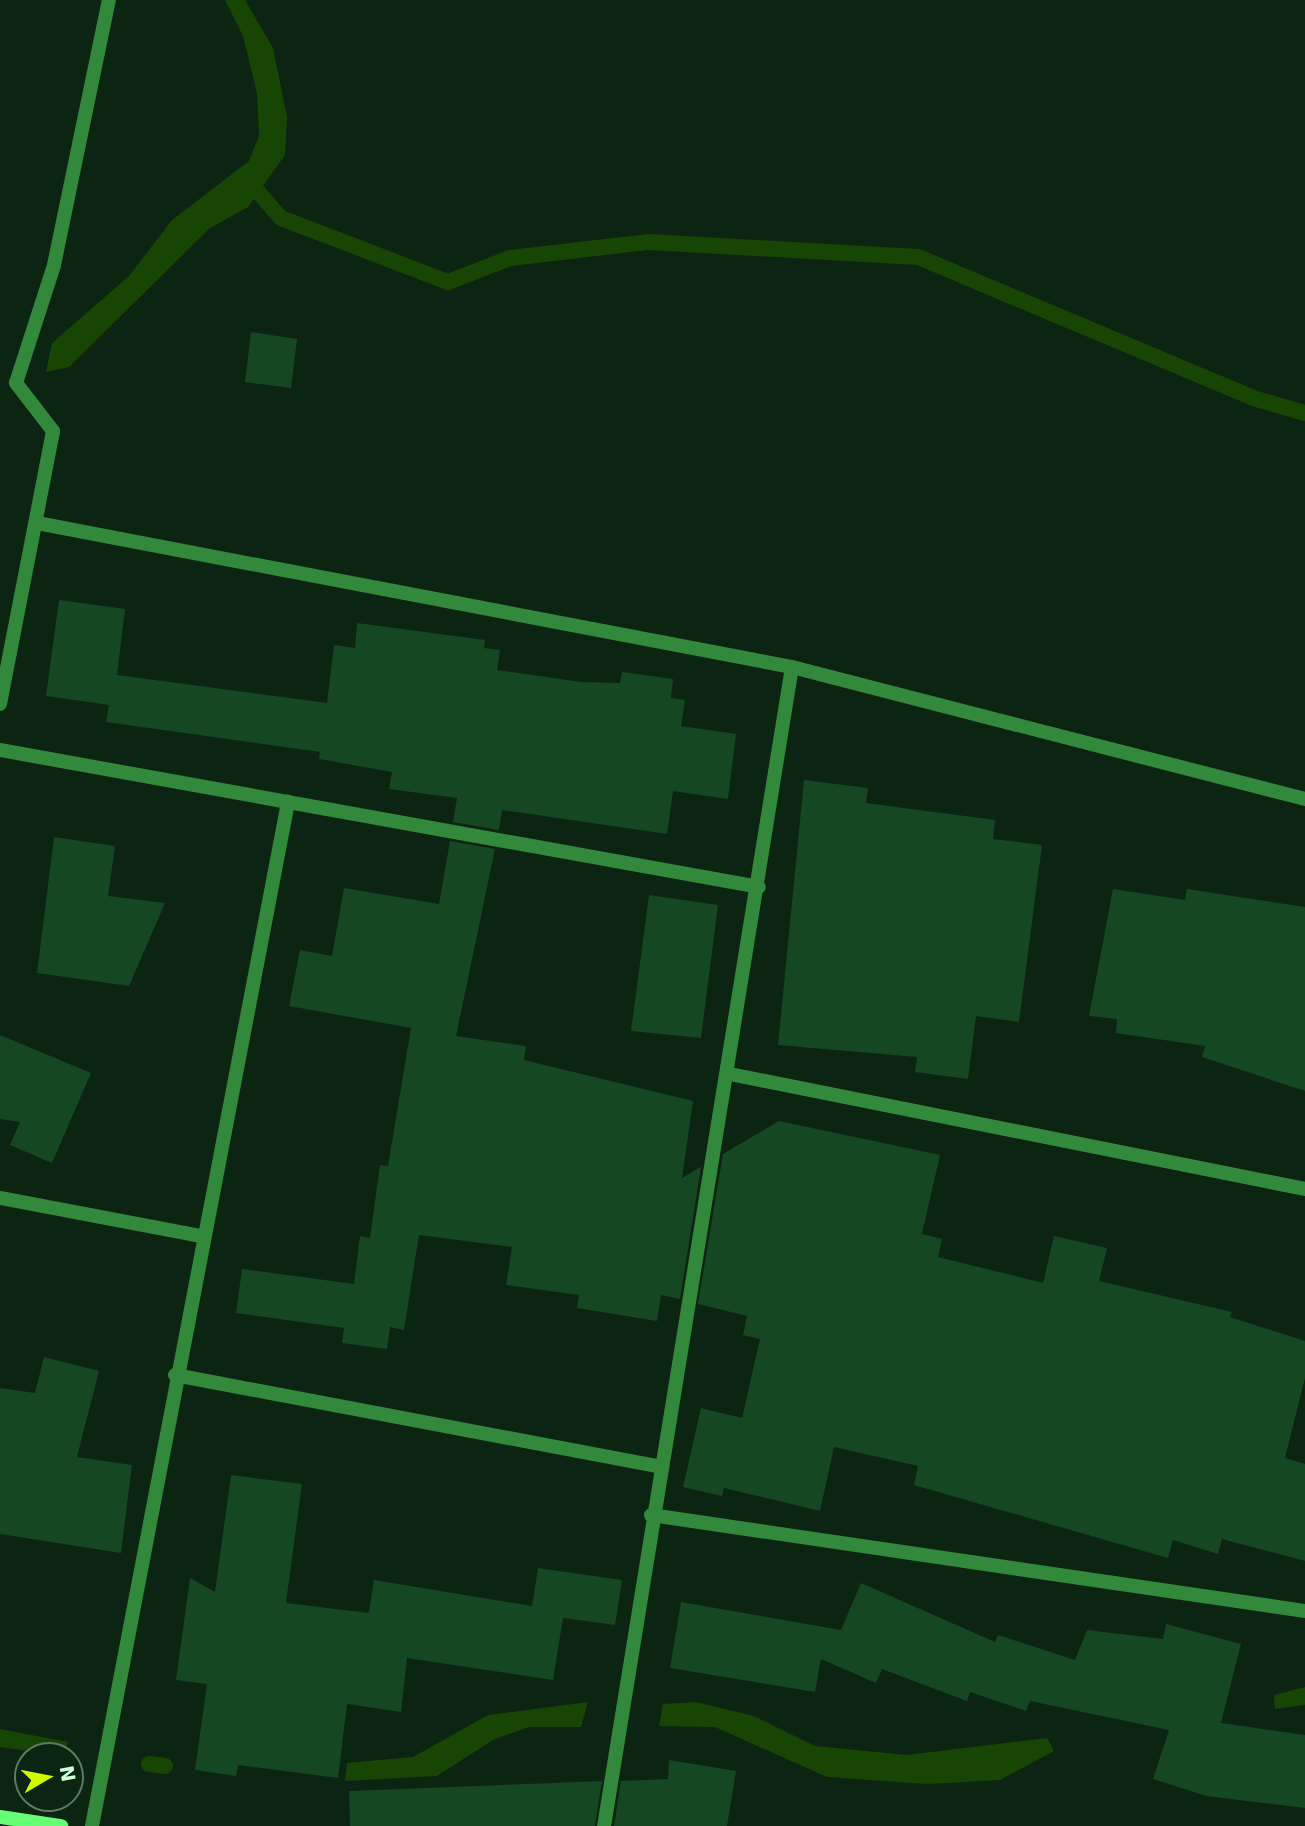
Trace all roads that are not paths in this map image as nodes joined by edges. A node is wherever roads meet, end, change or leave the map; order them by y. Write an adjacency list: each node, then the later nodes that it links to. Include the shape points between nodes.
1 (109, 0): 2 (street, via 54,265 25,337 16,383 53,430)
2 (37, 523): 3 (street); 4 (street)
3 (792, 667): 6 (street); 8 (street)
4 (0, 704)
5 (0, 750): 7 (street)
6 (1305, 799)
7 (288, 802): 8 (street); 12 (street)
8 (759, 887): 9 (street)
9 (730, 1074): 10 (street); 14 (street)
10 (1305, 1189)
11 (0, 1198): 12 (street)
12 (201, 1236): 13 (street)
13 (175, 1375): 14 (street); 19 (street)
14 (658, 1466): 15 (street)
15 (651, 1515): 16 (street); 20 (street)
16 (1305, 1611)
17 (0, 1817): 18 (street)
18 (61, 1826)
19 (92, 1826)
20 (604, 1826)

